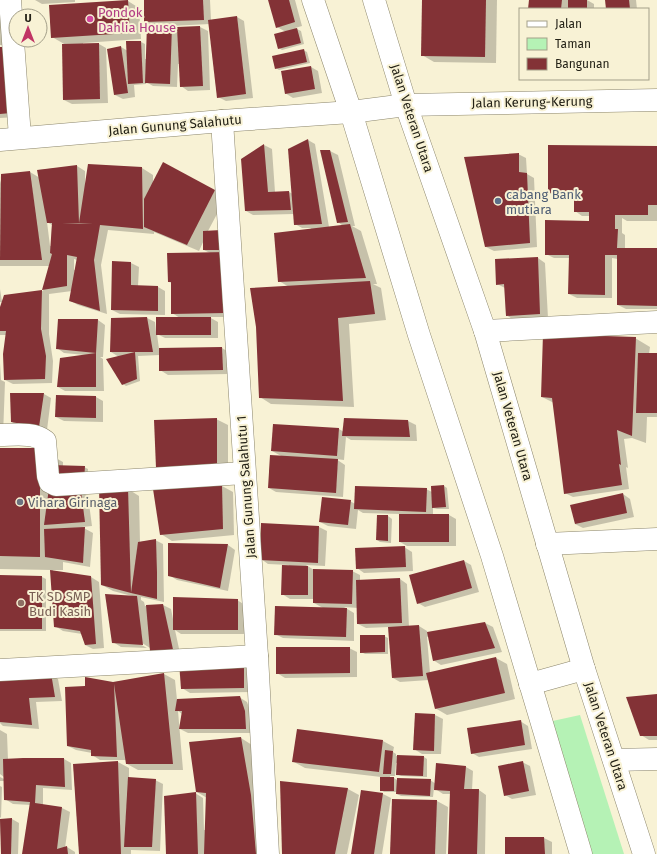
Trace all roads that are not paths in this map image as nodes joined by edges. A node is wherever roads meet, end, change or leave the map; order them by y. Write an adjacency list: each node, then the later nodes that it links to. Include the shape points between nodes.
1 (10, 0): 8 (street)
2 (313, 0): 6 (street)
3 (374, 0): 5 (street, Jalan Veteran Utara)
4 (657, 100): 5 (street, Jalan Kerung-Kerung)
5 (406, 105): 6 (street, Jalan Kerung-Kerung); 10 (street, Jalan Veteran Utara)
6 (351, 112): 7 (street, Jalan Gunung Salahutu); 18 (street)
7 (222, 120): 8 (street, Jalan Gunung Salahutu); 12 (street, Jalan Gunung Salahutu 1)
8 (10, 138)
9 (657, 322): 10 (street)
10 (485, 331): 14 (street, Jalan Veteran Utara)
11 (0, 435): 12 (street, via 39,436 45,442 50,482 56,485)
12 (244, 473): 15 (street, Jalan Gunung Salahutu 1)
13 (657, 540): 14 (street)
14 (547, 544): 16 (street, Jalan Veteran Utara)
15 (257, 656): 17 (street); 21 (street, Jalan Gunung Salahutu 1)
16 (584, 669): 18 (street); 20 (street, Jalan Veteran Utara)
17 (0, 670)
18 (530, 684): 22 (street)
19 (657, 759): 20 (street)
20 (614, 760): 23 (street, Jalan Veteran Utara)
21 (268, 854)
22 (581, 854)
23 (644, 854)

